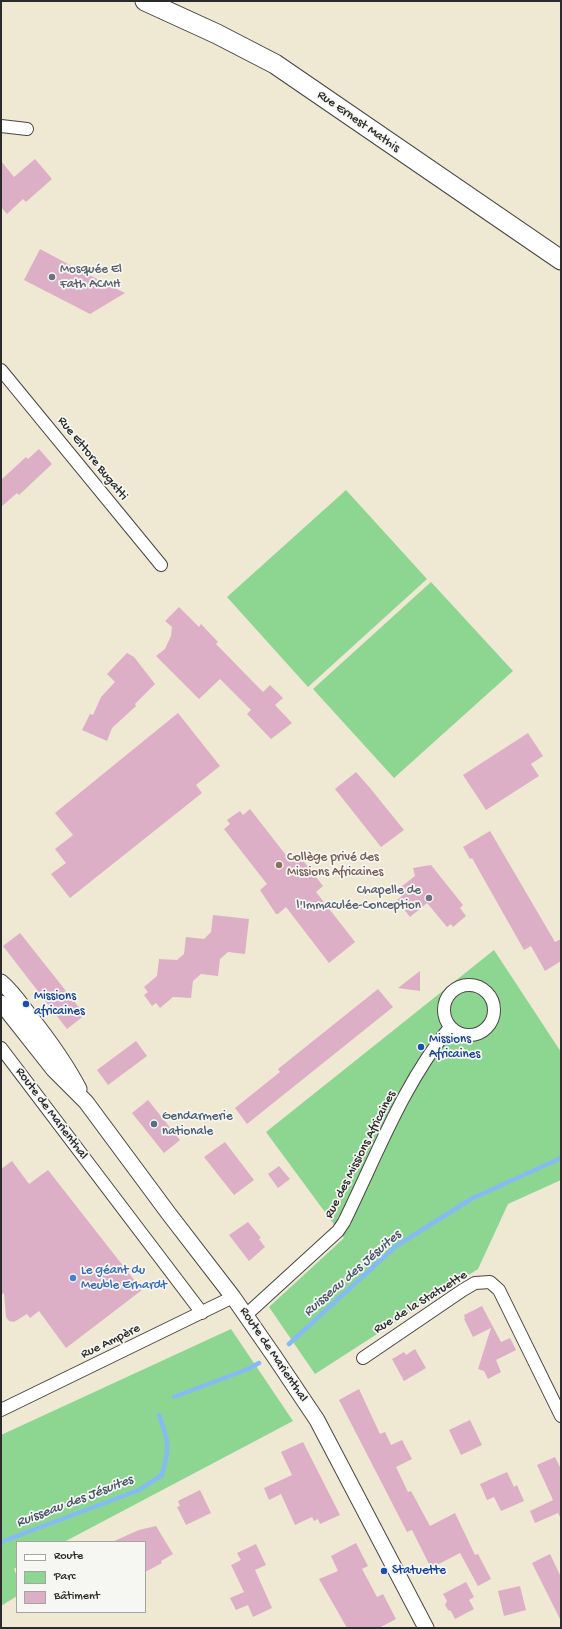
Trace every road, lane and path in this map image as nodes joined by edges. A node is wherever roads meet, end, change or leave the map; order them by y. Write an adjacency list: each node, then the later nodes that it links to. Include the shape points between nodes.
1 (145, 1): 4 (main road, Rue Ernest Mathis, via 275,64)
2 (1, 126): 3 (street)
3 (27, 129)
4 (561, 260)
5 (1, 370): 6 (street, Rue Ettore Bugatti)
6 (161, 565)
7 (1, 982): 11 (street, Route de Marienthal, via 66,1065)
8 (1, 1003): 11 (street, Route de Marienthal, via 54,1070)
9 (450, 1028): 9 (street, via 465,1035 481,1032 492,1020 493,1003 489,995 476,986 460,986 452,991 447,997 444,1009 445,1021); 14 (street, Rue des Missions Africaines, via 430,1053 402,1103 338,1231)
10 (1, 1048): 13 (street, Route de Marienthal)
11 (86, 1102): 12 (street, Route de Marienthal)
12 (233, 1297): 13 (street, Rue Ampère); 14 (street, Route de Marienthal)
13 (202, 1313): 16 (street, Rue Ampère)
14 (246, 1315): 18 (street, Route de Marienthal, via 317,1420)
15 (363, 1358): 17 (street, Rue de la Statuette, via 463,1290 475,1283 490,1282 499,1290)
16 (1, 1410)
17 (561, 1416)
18 (426, 1628)

